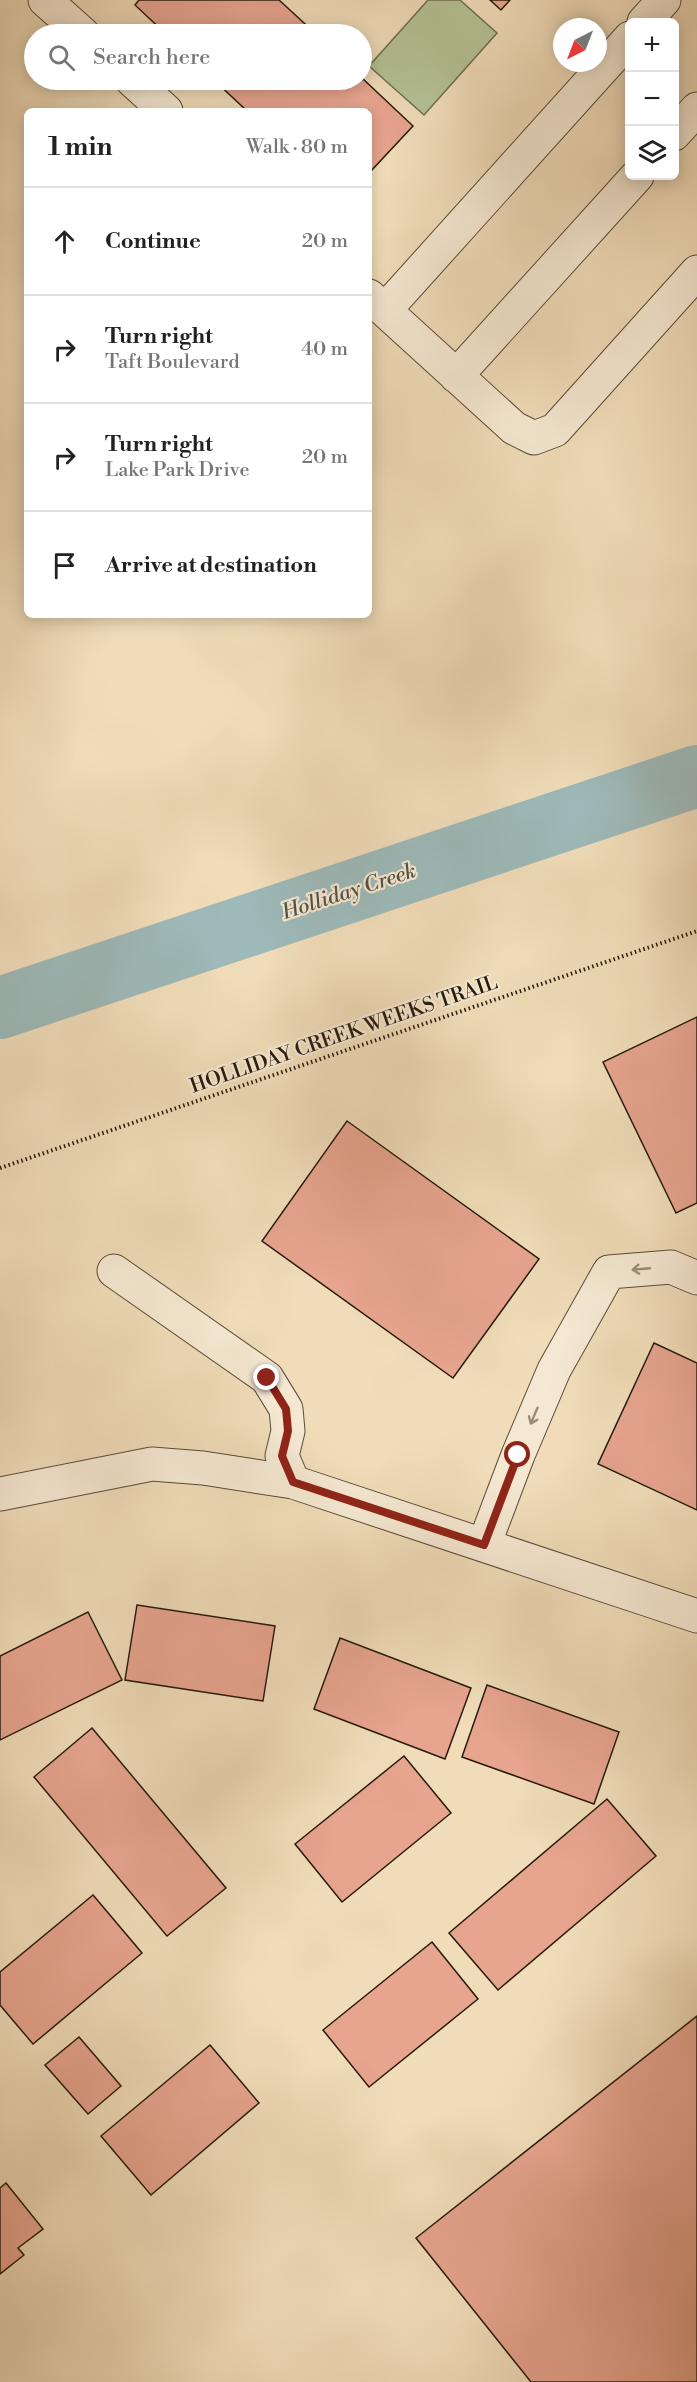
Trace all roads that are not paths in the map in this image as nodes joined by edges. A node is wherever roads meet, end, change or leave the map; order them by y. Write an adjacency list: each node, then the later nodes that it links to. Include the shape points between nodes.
1 (45, 0): 4 (street)
2 (664, 0): 3 (street)
3 (648, 18)
4 (71, 24)
5 (625, 43): 12 (street)
6 (143, 90): 7 (street)
7 (163, 108)
8 (697, 109): 9 (street)
9 (679, 129)
10 (633, 180): 13 (street)
11 (697, 272): 13 (street, via 555,430 534,438 514,428)
12 (377, 303): 13 (street)
13 (456, 376)
14 (114, 1271): 16 (street, via 267,1378 286,1409 288,1431 282,1456)
15 (697, 1278): 18 (street, one-way to 18, via 671,1267 609,1272 554,1370)
16 (293, 1482): 17 (street, via 152,1464); 18 (street)
17 (0, 1494)
18 (484, 1545): 19 (street)
19 (697, 1616)

